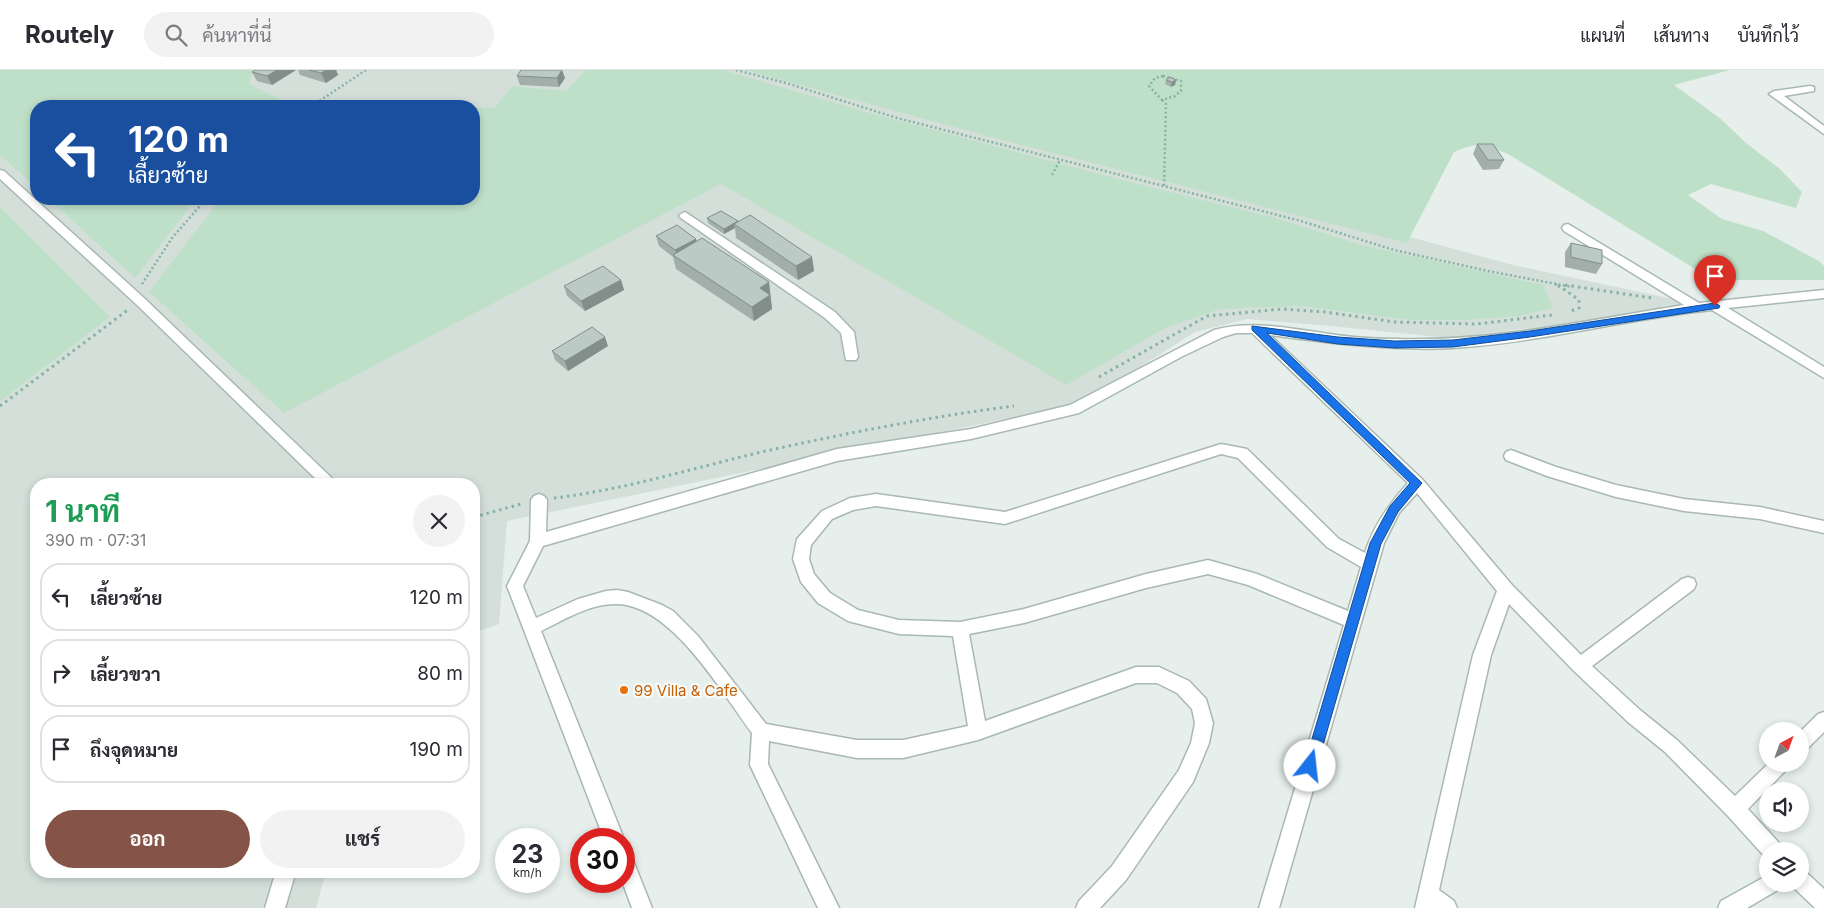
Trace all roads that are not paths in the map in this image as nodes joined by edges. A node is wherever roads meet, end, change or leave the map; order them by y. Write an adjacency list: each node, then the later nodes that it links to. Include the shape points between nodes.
1 (1810, 89): 2 (street, via 1774,94)
2 (1824, 132)
3 (0, 173): 4 (street)
4 (30, 201)
5 (35, 205): 15 (street)
6 (685, 216): 12 (street, via 830,315 847,332)
7 (1568, 228): 10 (street)
8 (1824, 294): 9 (street)
9 (1715, 306): 10 (street); 13 (street)
10 (1697, 307): 11 (street, via 1453,343 1395,344 1338,340)
11 (1255, 328): 16 (street); 19 (street, via 1219,333 1074,409 971,434 837,455)
12 (851, 358)
13 (1824, 373)
14 (1510, 456): 18 (street, via 1616,491 1684,505 1760,513)
15 (325, 478)
16 (1417, 483): 20 (street, via 1394,509 1376,543); 22 (street)
17 (539, 500): 19 (street)
18 (1824, 527)
19 (538, 541): 24 (street, via 515,586)
20 (1370, 564): 23 (street); 25 (street, via 1333,543 1242,453 1221,449 1005,518 876,500 850,504 827,515 803,543 801,559 806,577 824,598 854,616 899,627)
21 (1688, 584): 26 (street)
22 (1506, 590): 26 (street); 39 (street, via 1482,655)
23 (1353, 621): 25 (street, via 1251,579 1208,567 1024,616); 45 (street)
24 (530, 628): 28 (street, via 585,603 617,597 665,614 716,671); 33 (street)
25 (960, 629): 29 (street)
26 (1580, 666): 32 (street, via 1671,746)
27 (1824, 720): 30 (street)
28 (761, 732): 29 (street, via 857,748 894,749); 43 (street, via 759,765)
29 (978, 732): 44 (street, via 1136,675 1159,675 1183,686 1200,705 1204,723 1200,743 1186,776 1119,873)
30 (1809, 735)
31 (1772, 772): 32 (street)
32 (1734, 809): 34 (street)
33 (610, 828)
34 (1765, 842)
35 (284, 878): 41 (street)
36 (1809, 888): 40 (street)
37 (635, 890): 42 (street)
38 (1759, 890): 47 (street)
39 (1426, 901): 46 (street)
40 (1824, 902)
41 (275, 908)
42 (642, 908)
43 (829, 908)
44 (1086, 908)
45 (1269, 908)
46 (1447, 908)
47 (1728, 908)

